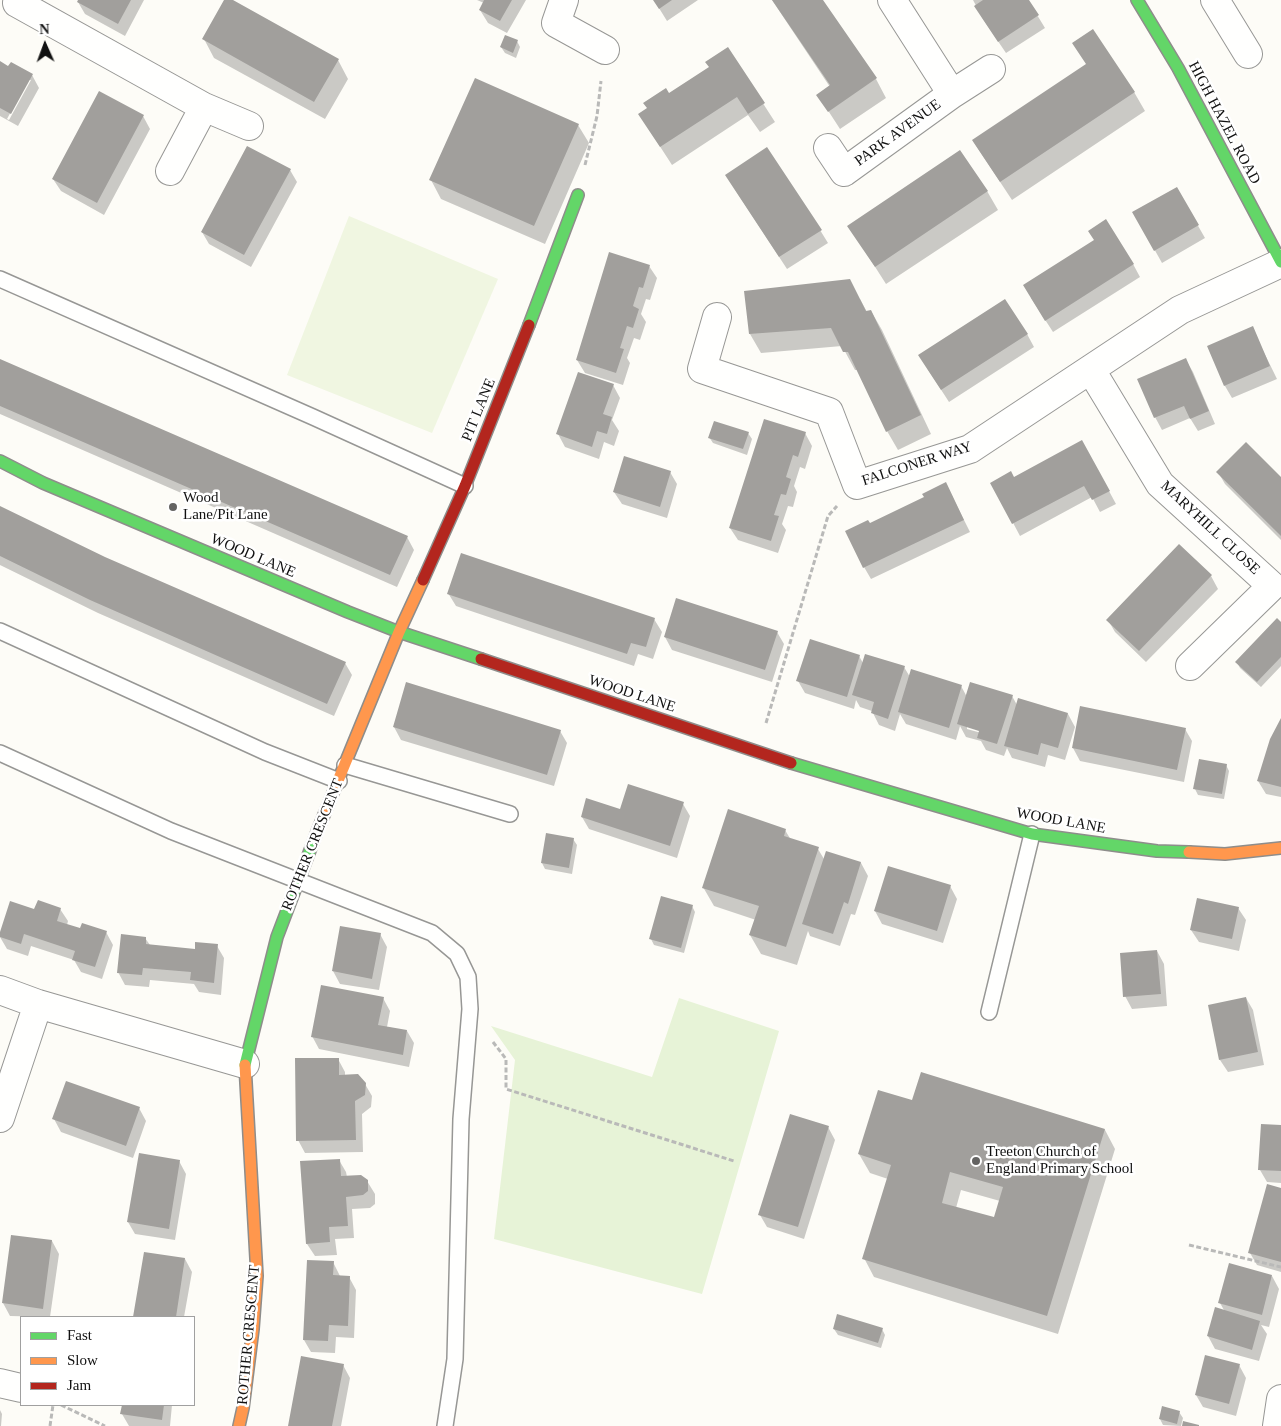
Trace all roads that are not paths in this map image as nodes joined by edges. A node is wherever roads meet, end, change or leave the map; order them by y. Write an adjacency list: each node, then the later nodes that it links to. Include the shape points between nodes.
1 (19, 0): 10 (street, via 17,3)
2 (564, 0): 6 (street, via 556,23)
3 (892, 0): 9 (street, PARK AVENUE)
4 (1137, 0): 15 (street, HIGH HAZEL ROAD, via 1178,68)
5 (1215, 0): 7 (street)
6 (605, 50)
7 (1248, 54)
8 (990, 69): 9 (street, PARK AVENUE)
9 (952, 94): 12 (street, PARK AVENUE, via 844,172)
10 (204, 107): 11 (street); 13 (street)
11 (249, 126)
12 (828, 148)
13 (170, 171)
14 (578, 195): 20 (street, PIT LANE)
15 (1281, 263): 18 (street, FALCONER WAY, via 1180,310)
16 (0, 279): 20 (lane)
17 (717, 317): 18 (street, FALCONER WAY, via 702,369 829,412 858,486 970,449)
18 (1091, 370): 23 (street, MARYHILL CLOSE, via 1160,484 1272,586)
19 (0, 461): 22 (street, WOOD LANE)
20 (464, 486): 22 (street, PIT LANE)
21 (0, 631): 26 (lane, via 265,752)
22 (399, 632): 25 (street, ROTHER CRESCENT); 28 (street, WOOD LANE, via 809,769)
23 (1190, 666)
24 (0, 753): 30 (lane, via 171,831)
25 (345, 764): 26 (street, ROTHER CRESCENT); 27 (lane)
26 (339, 781): 30 (street, ROTHER CRESCENT)
27 (510, 814)
28 (1032, 834): 29 (street, WOOD LANE, via 1156,851 1225,854); 33 (lane)
29 (1281, 848)
30 (298, 879): 34 (street, ROTHER CRESCENT, via 277,937); 40 (lane, via 432,933 457,954 468,977 470,1009 461,1119 455,1359)
31 (0, 990): 32 (street)
32 (38, 1004): 34 (street); 35 (street)
33 (989, 1012)
34 (245, 1064): 39 (street, ROTHER CRESCENT, via 257,1276 243,1408)
35 (0, 1118)
36 (0, 1384): 37 (street)
37 (20, 1388)
38 (1281, 1399): 41 (street)
39 (238, 1426)
40 (445, 1426)
41 (1277, 1426)

